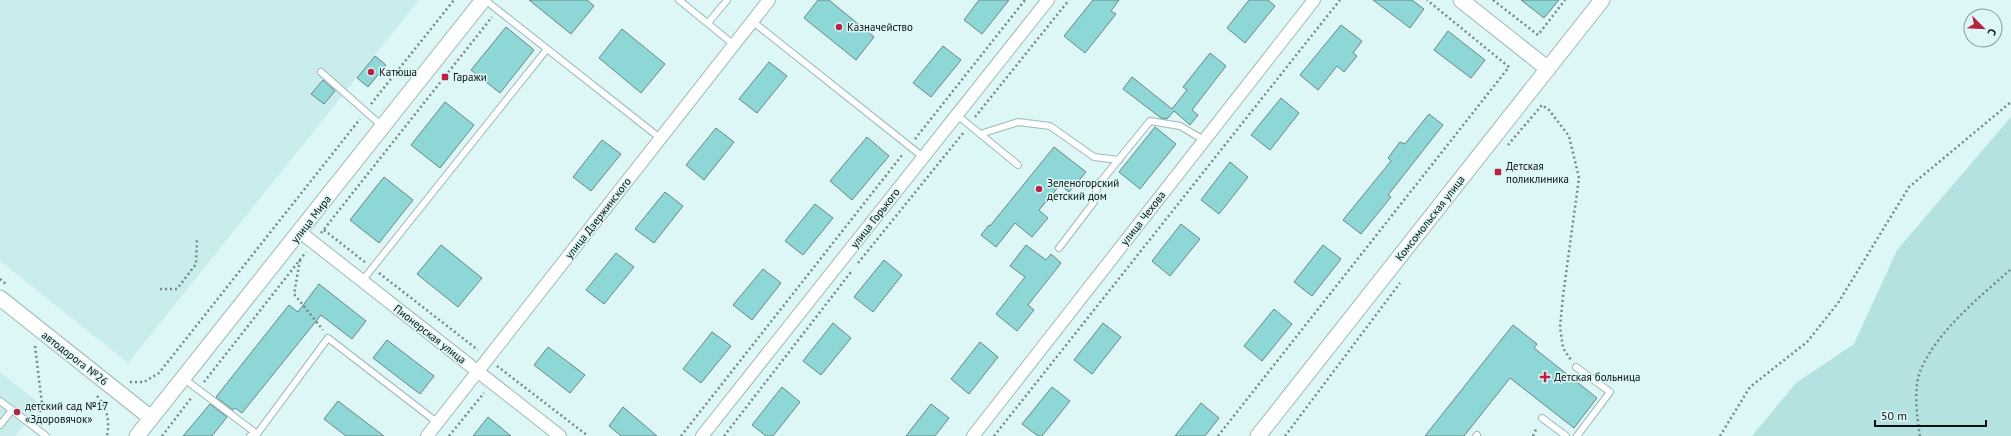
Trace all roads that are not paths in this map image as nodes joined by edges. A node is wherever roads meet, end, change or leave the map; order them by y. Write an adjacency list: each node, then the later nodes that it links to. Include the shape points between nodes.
1 (484, 0): 12 (lane); 16 (street, улица Мира)
2 (679, 0): 10 (lane)
3 (727, 0): 10 (lane)
4 (769, 0): 9 (street, улица Дзержинского)
5 (1048, 0): 15 (street, улица Горького)
6 (1314, 0): 19 (street, улица Чехова)
7 (1461, 0): 13 (street)
8 (1602, 0): 13 (street, Комсомольская улица)
9 (752, 21): 11 (street, улица Дзержинского); 20 (lane)
10 (708, 23): 11 (lane)
11 (733, 44): 18 (street, улица Дзержинского)
12 (547, 49): 18 (lane); 25 (lane)
13 (1548, 68): 43 (street, Комсомольская улица)
14 (321, 72): 16 (lane)
15 (957, 114): 17 (lane); 20 (street, улица Горького)
16 (383, 127): 23 (street, улица Мира)
17 (980, 134): 21 (lane, via 1018,122 1050,126 1094,158); 22 (lane)
18 (660, 138): 28 (street, улица Дзержинского)
19 (1204, 140): 21 (lane, via 1180,126 1150,121); 42 (street, улица Чехова)
20 (923, 157): 41 (street, улица Горького)
21 (1118, 160): 24 (lane, via 1098,185 1094,202)
22 (1018, 165)
23 (300, 232): 25 (street, Пионерская улица); 29 (street, улица Мира)
24 (1059, 248)
25 (362, 281): 28 (street, Пионерская улица)
26 (0, 298): 32 (street, автодорога №26)
27 (1576, 367): 45 (lane, via 1610,392)
28 (478, 372): 34 (street, улица Дзержинского); 40 (street, Пионерская улица)
29 (183, 378): 32 (street, улица Мира); 36 (lane)
30 (0, 401): 31 (lane)
31 (12, 410): 35 (lane); 37 (lane)
32 (151, 418): 38 (street, улица Мира)
33 (1542, 418): 44 (lane)
34 (438, 423): 36 (lane, via 328,338); 39 (street, улица Дзержинского)
35 (0, 425)
36 (254, 435)
37 (46, 436)
38 (137, 436)
39 (428, 436)
40 (560, 436)
41 (702, 436)
42 (972, 436)
43 (1258, 436)
44 (1566, 436)
45 (1577, 436)

